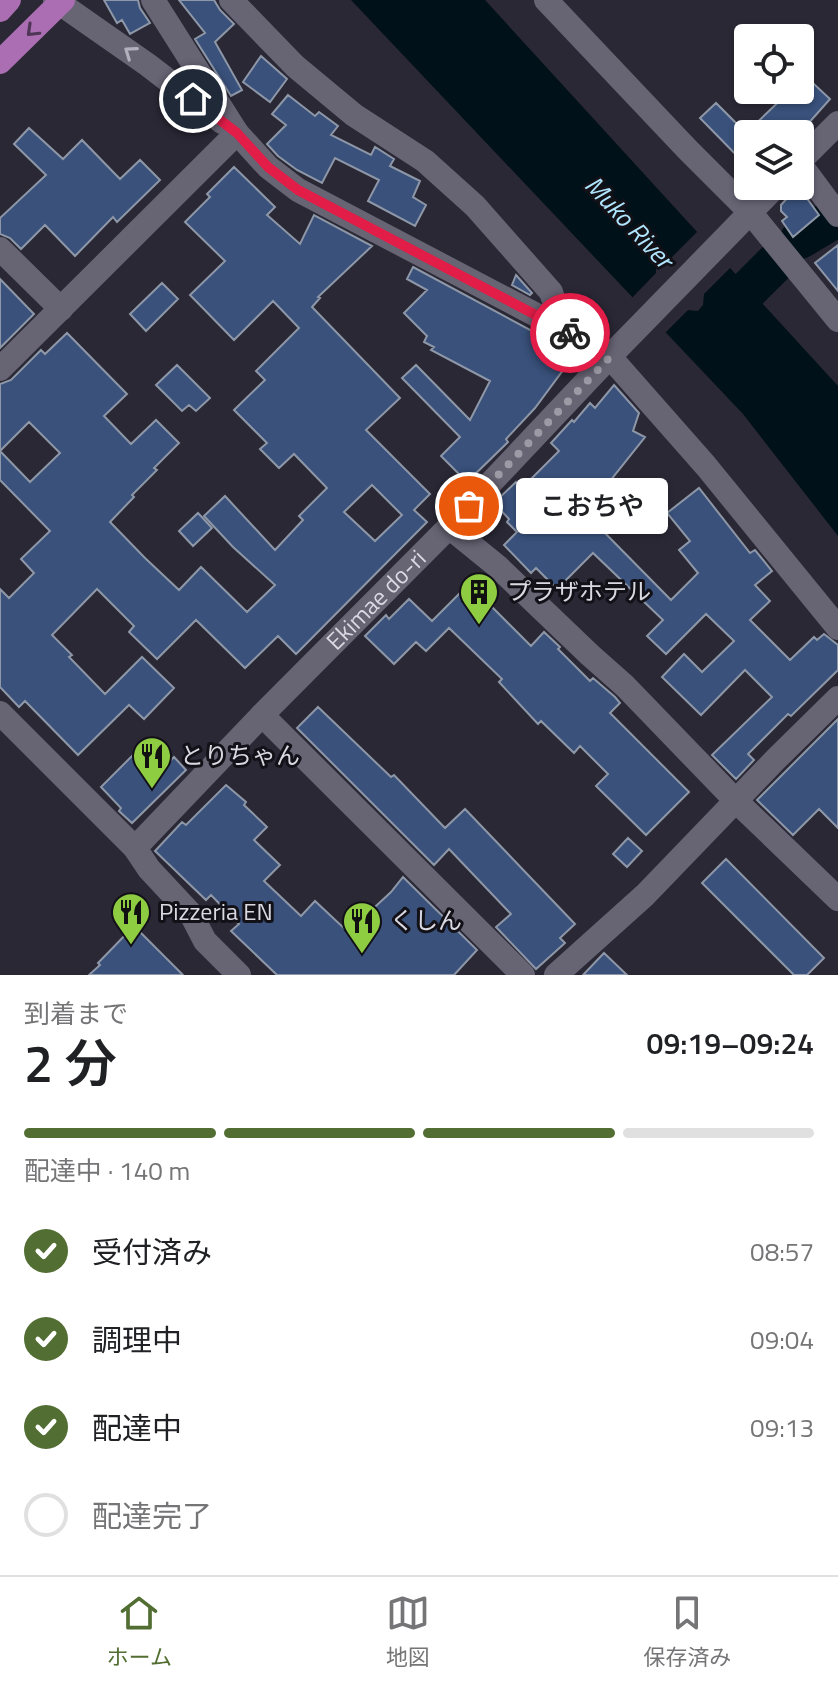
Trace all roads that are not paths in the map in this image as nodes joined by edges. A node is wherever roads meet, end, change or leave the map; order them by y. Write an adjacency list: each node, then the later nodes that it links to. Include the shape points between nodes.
1 (9, 0): 6 (main road)
2 (153, 0): 9 (street)
3 (231, 0): 18 (street, via 307,76 354,115 425,161 475,206 551,292)
4 (546, 0): 14 (street)
5 (59, 1): 7 (main road, one-way to 7); 9 (street, one-way to 5)
6 (0, 10)
7 (0, 62)
8 (838, 123): 10 (street)
9 (237, 133): 16 (street); 18 (street, via 298,190)
10 (814, 148)
11 (814, 182): 13 (street)
12 (762, 200): 14 (street, Ekimae do-ri)
13 (836, 213)
14 (746, 216): 17 (street); 19 (street, Ekimae do-ri)
15 (0, 249): 16 (street)
16 (61, 309): 20 (street)
17 (838, 320)
18 (563, 329): 19 (street)
19 (613, 353): 21 (street, Ekimae do-ri); 22 (street)
20 (0, 369)
21 (449, 527): 25 (street, Ekimae do-ri); 26 (street, via 625,686)
22 (838, 628)
23 (838, 698): 26 (street)
24 (0, 713): 27 (street)
25 (262, 715): 27 (street, Ekimae do-ri); 30 (street)
26 (737, 802): 28 (street); 31 (street)
27 (135, 848): 29 (street, via 191,914 205,941)
28 (838, 899)
29 (239, 975)
30 (523, 975)
31 (556, 975)

